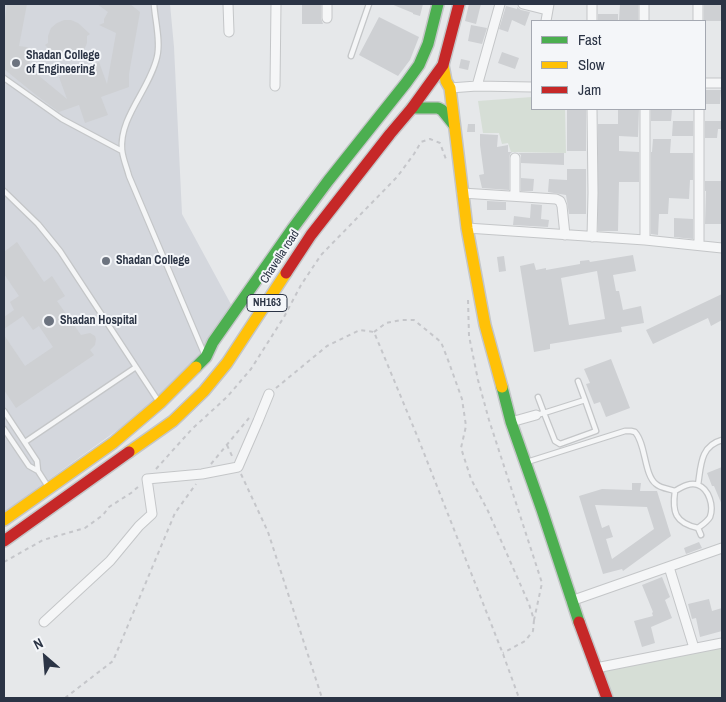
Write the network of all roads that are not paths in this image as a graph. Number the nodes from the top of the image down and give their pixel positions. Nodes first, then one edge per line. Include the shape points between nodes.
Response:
1 (154, 4) edge
2 (228, 4) edge
3 (276, 4) edge
4 (327, 4) edge
5 (369, 4) edge
6 (438, 4) edge
7 (459, 4) edge
8 (500, 4) edge
9 (523, 4) edge
10 (592, 4) edge
11 (644, 4) edge
12 (698, 4) edge
13 (548, 7) edge
14 (327, 18) dead end
15 (546, 20) edge
16 (592, 20) edge
17 (644, 20) edge
18 (698, 20) edge
19 (228, 32) dead end
20 (351, 56) dead end
21 (443, 65) junction
22 (4, 78) edge
23 (706, 83) edge
24 (722, 83) edge
25 (275, 86) dead end
26 (477, 86) junction
27 (531, 87) edge
28 (450, 88) junction
29 (412, 108) junction
30 (592, 110) edge
31 (645, 110) edge
32 (698, 110) edge
33 (454, 125) junction
34 (122, 151) junction
35 (515, 158) dead end
36 (4, 191) edge
37 (462, 193) junction
38 (515, 196) junction
39 (467, 228) junction
40 (566, 235) junction
41 (592, 237) junction
42 (645, 240) junction
43 (699, 245) junction
44 (722, 248) edge
45 (206, 357) junction
46 (136, 367) junction
47 (578, 381) dead end
48 (269, 394) road end
49 (538, 397) dead end
50 (585, 400) junction
51 (162, 406) junction
52 (4, 411) edge
53 (540, 414) junction
54 (512, 422) junction
55 (4, 429) edge
56 (722, 440) edge
57 (25, 442) junction
58 (525, 462) junction
59 (38, 471) junction
60 (698, 485) junction
61 (49, 488) junction
62 (675, 491) junction
63 (4, 520) edge
64 (698, 528) junction
65 (701, 535) dead end
66 (4, 541) edge
67 (722, 548) edge
68 (669, 567) junction
69 (571, 602) junction
70 (44, 622) dead end
71 (722, 643) edge
72 (694, 648) junction
73 (596, 668) junction
74 (607, 698) edge

1 - 34 lane via 157,58 131,112 123,135
2 - 19 street
3 - 25 street
4 - 14 street
5 - 20 lane
6 - 45 main road, Chavella road / NH163 via 419,65 293,228 213,342
7 - 21 main road, Chavella road / NH163
8 - 26 street
9 - 13 street
10 - 16 street
11 - 17 street
12 - 18 street
13 - 15 street
21 - 28 main road
21 - 29 main road, Chavella road / NH163
22 - 34 lane via 62,119
23 - 24 street
26 - 27 street
26 - 28 street
28 - 33 main road
29 - 33 main road via 438,108
29 - 66 main road, Chavella road / NH163 via 311,235 227,363 204,391
30 - 41 street
31 - 42 street
32 - 43 street
33 - 37 main road
34 - 45 lane via 129,176
35 - 38 street
36 - 46 lane via 60,251
37 - 38 street
37 - 39 main road
38 - 40 street via 560,201
39 - 40 street
39 - 54 main road via 485,325
40 - 41 street
41 - 42 street
42 - 43 street
43 - 44 street
45 - 51 main road, Chavella road / NH163
46 - 51 lane
46 - 57 lane
47 - 50 lane
48 - 70 street via 238,467 147,479 152,514 110,561
49 - 53 lane
50 - 53 lane
50 - 53 lane via 596,431 560,444
51 - 61 main road, Chavella road / NH163
52 - 57 lane
53 - 54 street
54 - 58 main road
55 - 59 lane via 29,466
56 - 60 lane via 709,447 703,455
57 - 59 lane via 37,461
58 - 62 lane via 630,431 635,432 639,440 651,479 657,486
58 - 69 main road
59 - 61 lane
60 - 62 lane via 684,485
60 - 64 lane via 712,503 710,516
61 - 63 main road, Chavella road / NH163
62 - 64 lane via 673,505 676,514 682,522
64 - 65 lane
67 - 68 street
68 - 69 street
68 - 72 street
69 - 73 main road
71 - 72 street
72 - 73 street
73 - 74 main road

